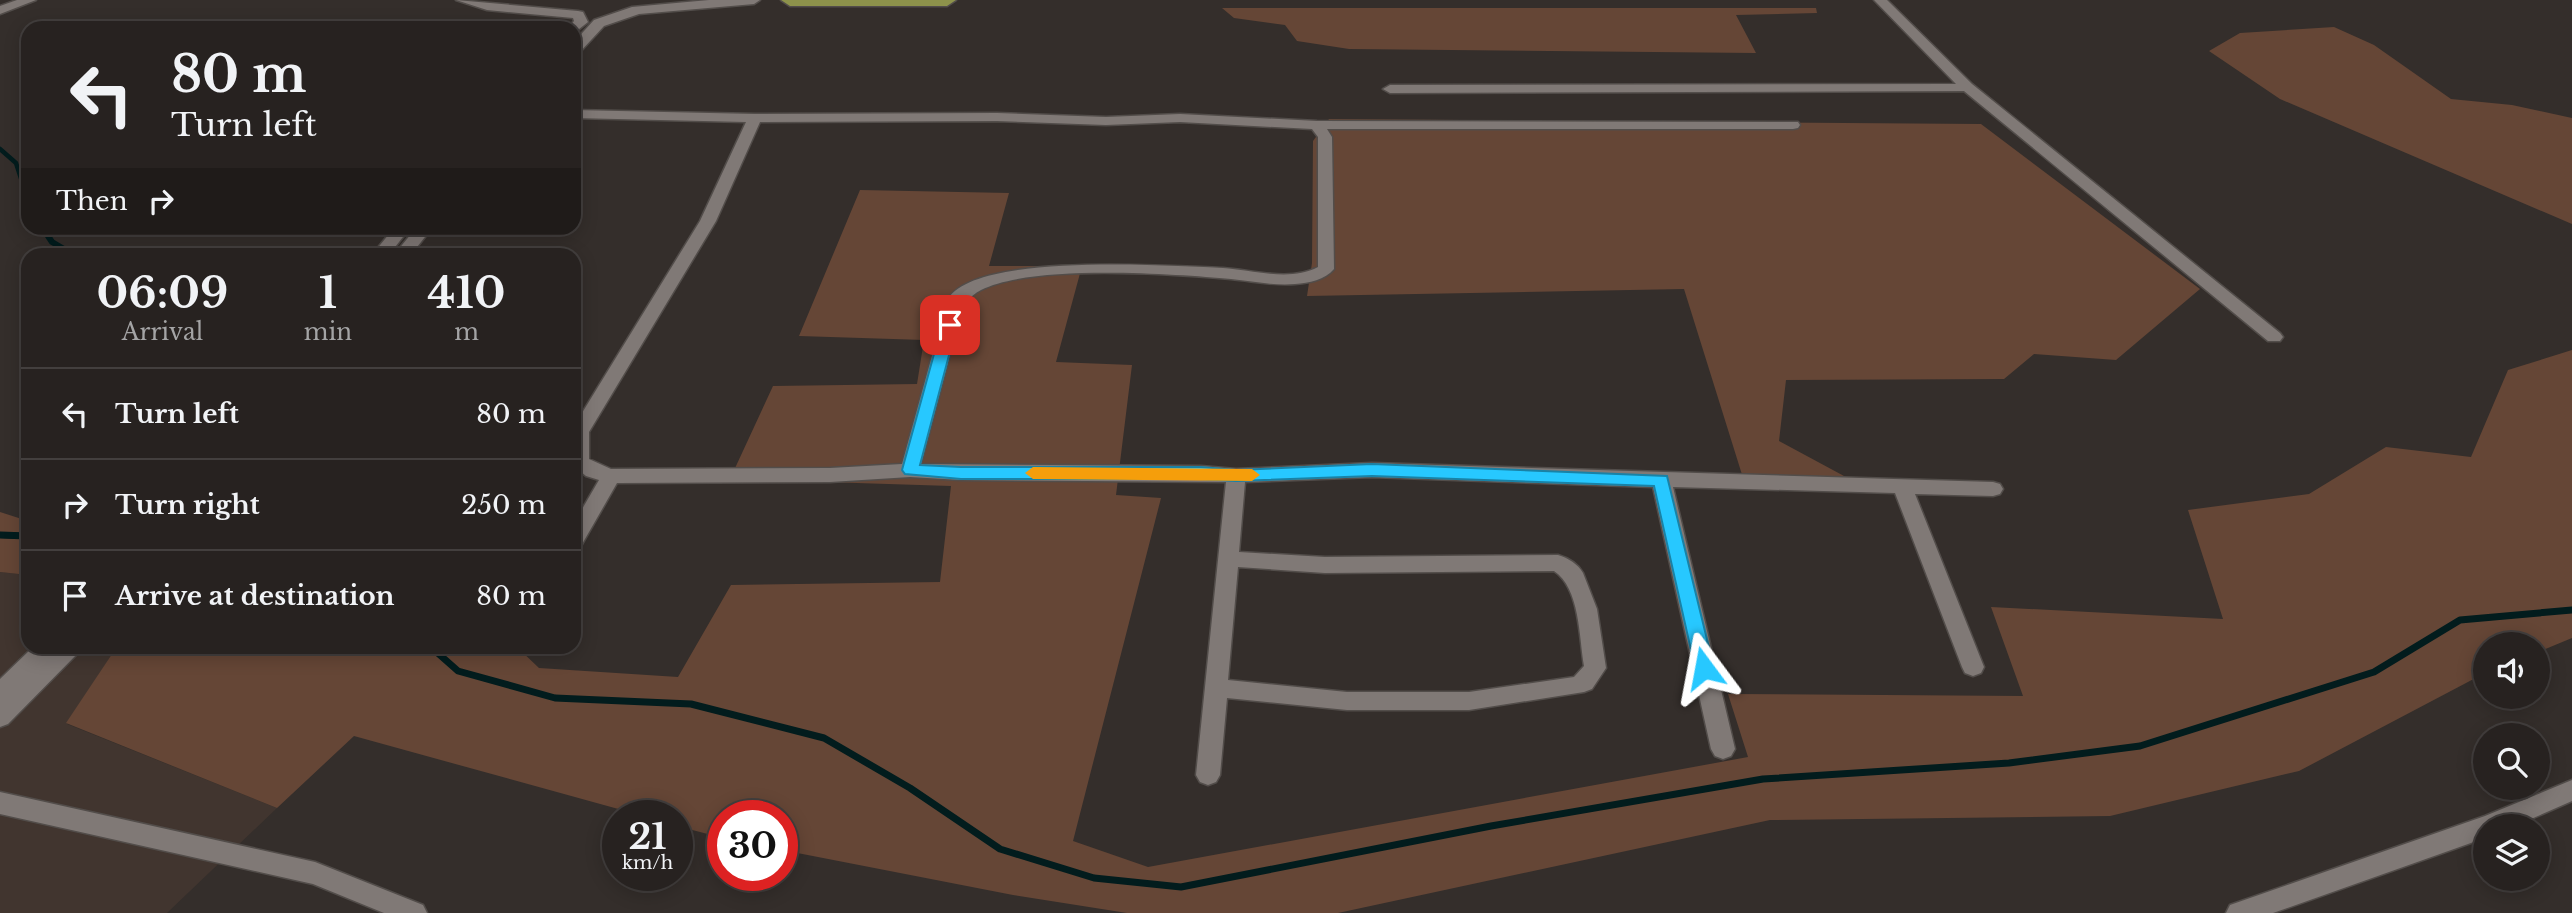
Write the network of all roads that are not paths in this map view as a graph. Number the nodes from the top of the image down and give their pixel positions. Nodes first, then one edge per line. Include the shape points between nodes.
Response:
1 (30, 0) edge
2 (462, 0) edge
3 (754, 0) edge
4 (790, 0) edge
5 (947, 0) edge
6 (1880, 0) edge
7 (0, 10) edge
8 (581, 21) edge
9 (581, 43) edge
10 (1967, 87) junction
11 (1390, 89) dead end
12 (581, 114) edge
13 (755, 118) junction
14 (1793, 124) dead end
15 (1317, 125) junction
16 (2274, 337) dead end
17 (581, 430) edge
18 (581, 463) edge
19 (910, 470) junction
20 (1236, 475) junction
21 (611, 476) junction
22 (1661, 480) junction
23 (1902, 486) junction
24 (1993, 489) dead end
25 (581, 529) edge
26 (1228, 559) junction
27 (39, 654) edge
28 (66, 654) edge
29 (1973, 667) dead end
30 (1216, 688) junction
31 (0, 693) edge
32 (0, 717) edge
33 (1723, 749) dead end
34 (1208, 775) dead end
35 (2572, 790) edge
36 (0, 803) edge
37 (2517, 814) edge
38 (2473, 832) edge
39 (414, 913) edge
40 (2239, 913) edge

1 - 7 street
2 - 8 street via 578,15
3 - 9 street via 637,9 600,23
4 - 5 highway
6 - 10 street
10 - 11 street
10 - 16 street
12 - 13 street
13 - 15 street via 1180,118
13 - 17 street via 708,221
14 - 15 street
15 - 19 street via 1325,137 1326,269 1305,279 1045,270 978,285 956,300
18 - 21 street
19 - 20 street
19 - 21 street
20 - 22 street via 1372,470
20 - 26 street
21 - 25 street
22 - 23 street
22 - 33 street
23 - 24 street
23 - 29 street
26 - 30 street
26 - 30 street via 1325,565 1558,563 1573,573 1586,609 1595,668 1584,683 1574,686 1469,701 1347,701
27 - 31 street
28 - 32 street
30 - 34 street
35 - 37 street
36 - 39 street via 315,873
38 - 40 street

